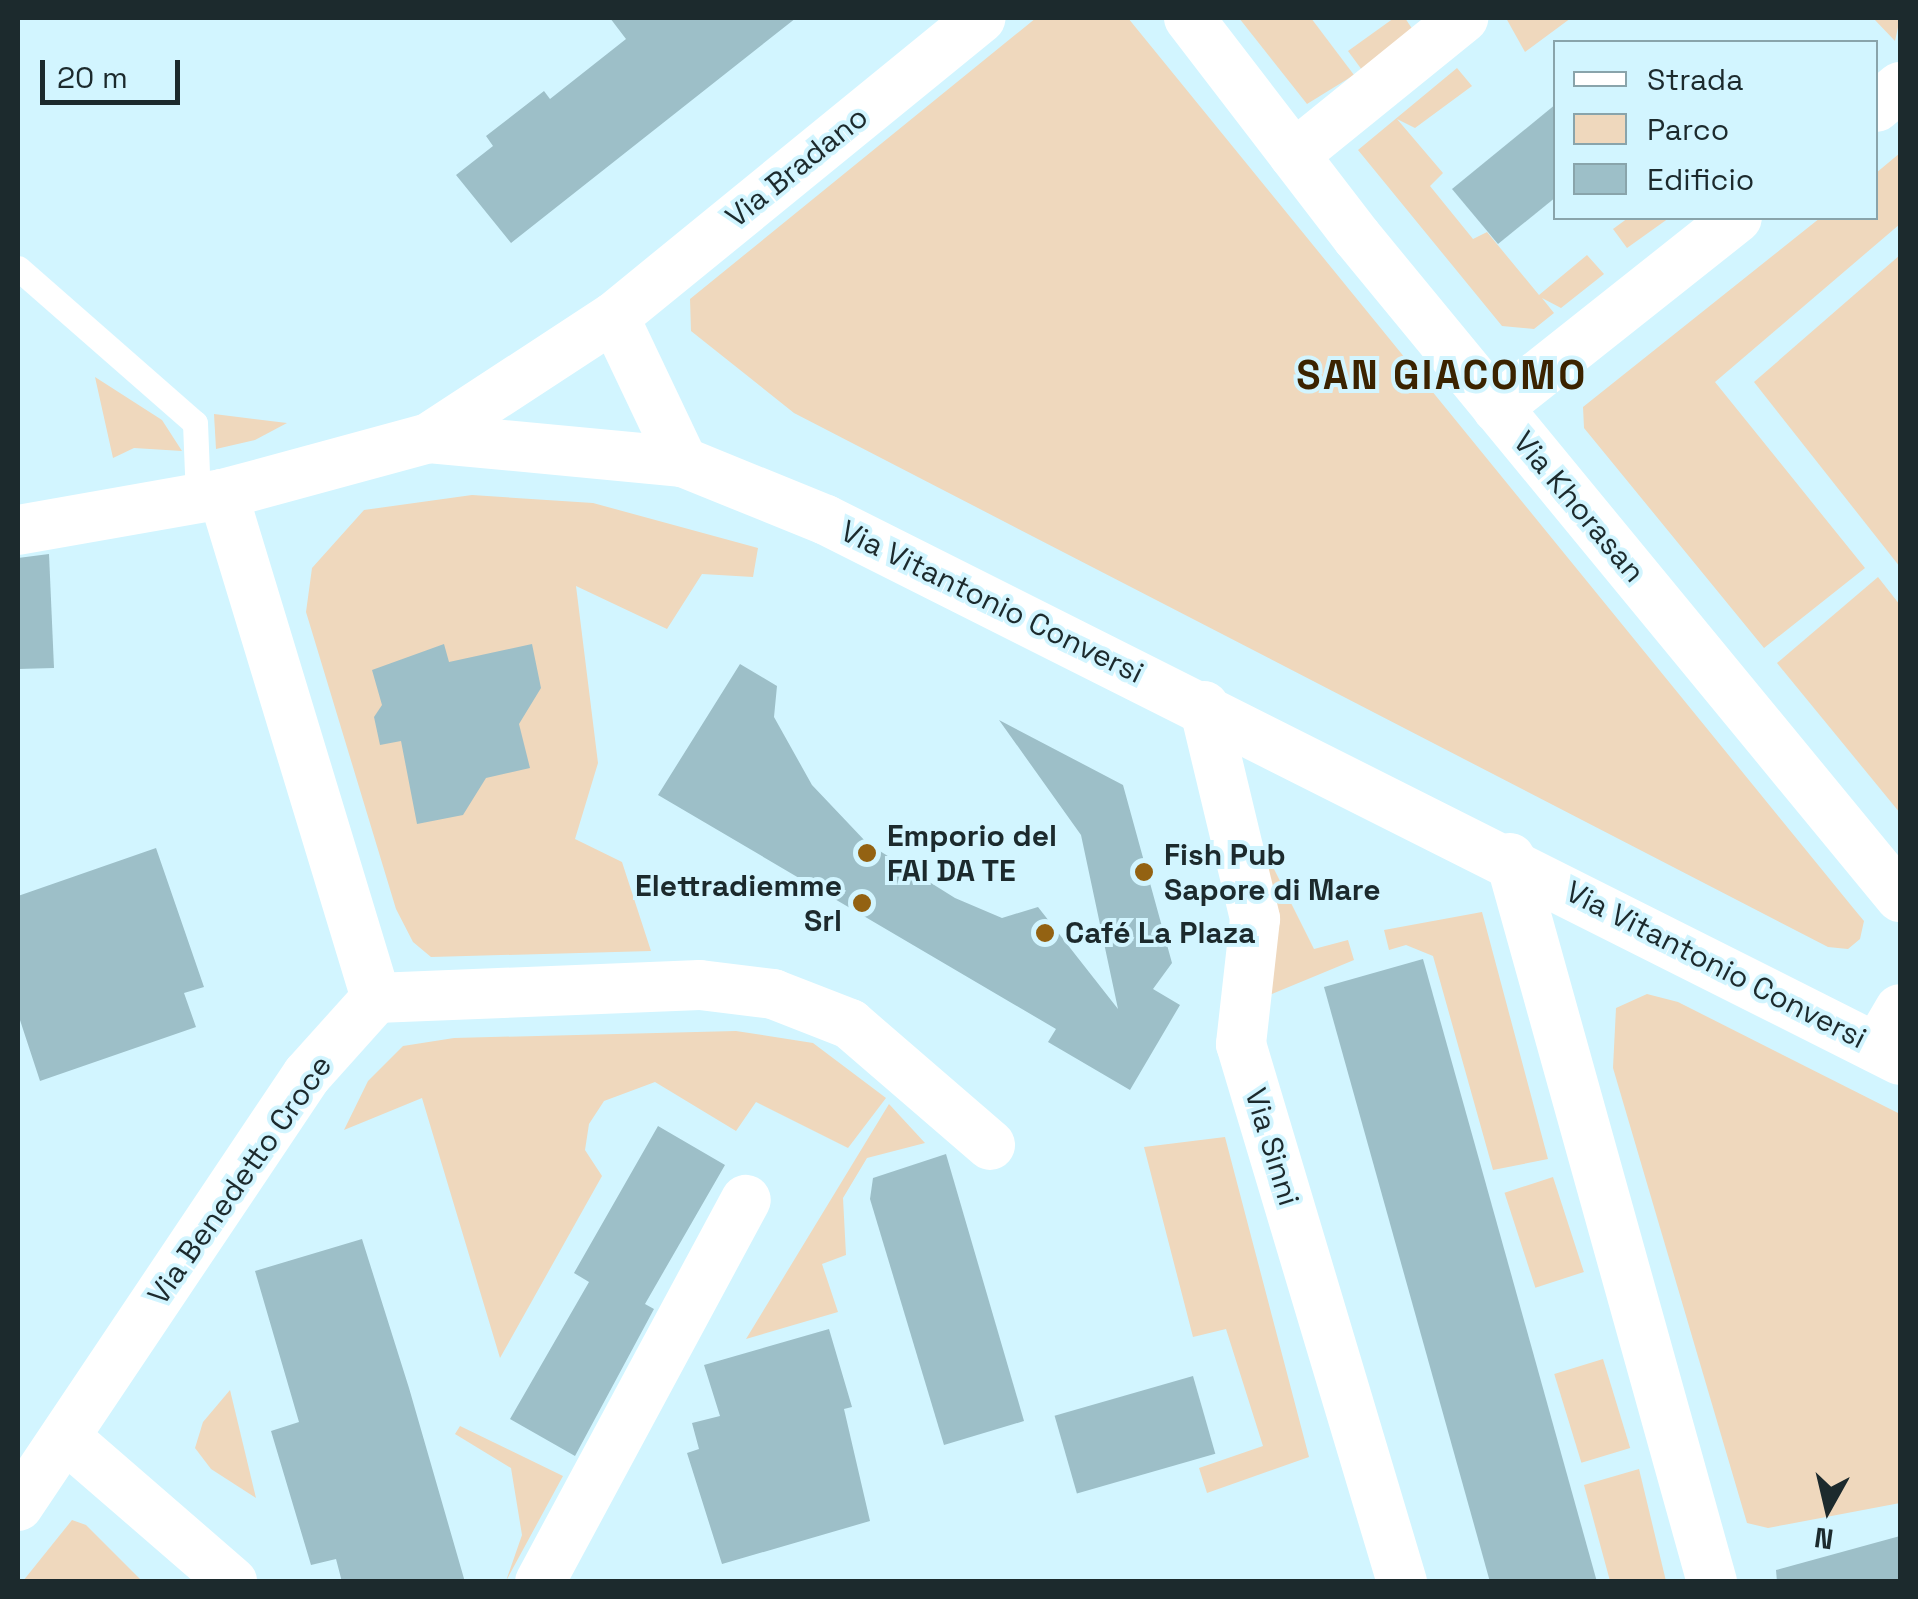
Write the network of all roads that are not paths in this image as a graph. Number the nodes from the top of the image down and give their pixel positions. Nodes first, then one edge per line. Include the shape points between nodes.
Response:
1 (980, 18) edge
2 (1189, 18) edge
3 (1463, 18) edge
4 (1900, 86) edge
5 (1878, 104) edge
6 (1294, 155) junction
7 (1734, 220) edge
8 (18, 268) edge
9 (614, 317) junction
10 (1498, 408) junction
11 (430, 438) junction
12 (683, 462) junction
13 (210, 496) junction
14 (18, 530) edge
15 (1204, 706) junction
16 (1510, 858) junction
17 (1900, 896) edge
18 (376, 998) junction
19 (1892, 1039) edge
20 (990, 1146) dead end
21 (746, 1200) dead end
22 (66, 1438) junction
23 (18, 1506) edge
24 (232, 1582) edge
25 (540, 1582) edge
26 (1402, 1582) edge
27 (1712, 1582) edge

1 - 9 street, Via Bradano
2 - 6 street, Via Khorasan
3 - 6 street
4 - 5 street
6 - 10 street, Via Khorasan
7 - 10 street
8 - 13 lane via 194,423
9 - 11 street, Via Bradano
9 - 12 street
10 - 17 street, Via Khorasan
11 - 12 street, Via Vitantonio Conversi
11 - 13 street, Via Vitantonio Conversi
12 - 15 street, Via Vitantonio Conversi via 826,520
13 - 14 street, Via Vitantonio Conversi
13 - 18 street
15 - 16 street, Via Vitantonio Conversi
15 - 26 street, Via Sinni via 1255,919 1242,1044
16 - 19 street, Via Vitantonio Conversi
16 - 27 street
18 - 20 street via 700,984 773,994 850,1024
18 - 22 street, Via Benedetto Croce via 307,1075
21 - 25 street
22 - 23 street, Via Benedetto Croce
22 - 24 street

